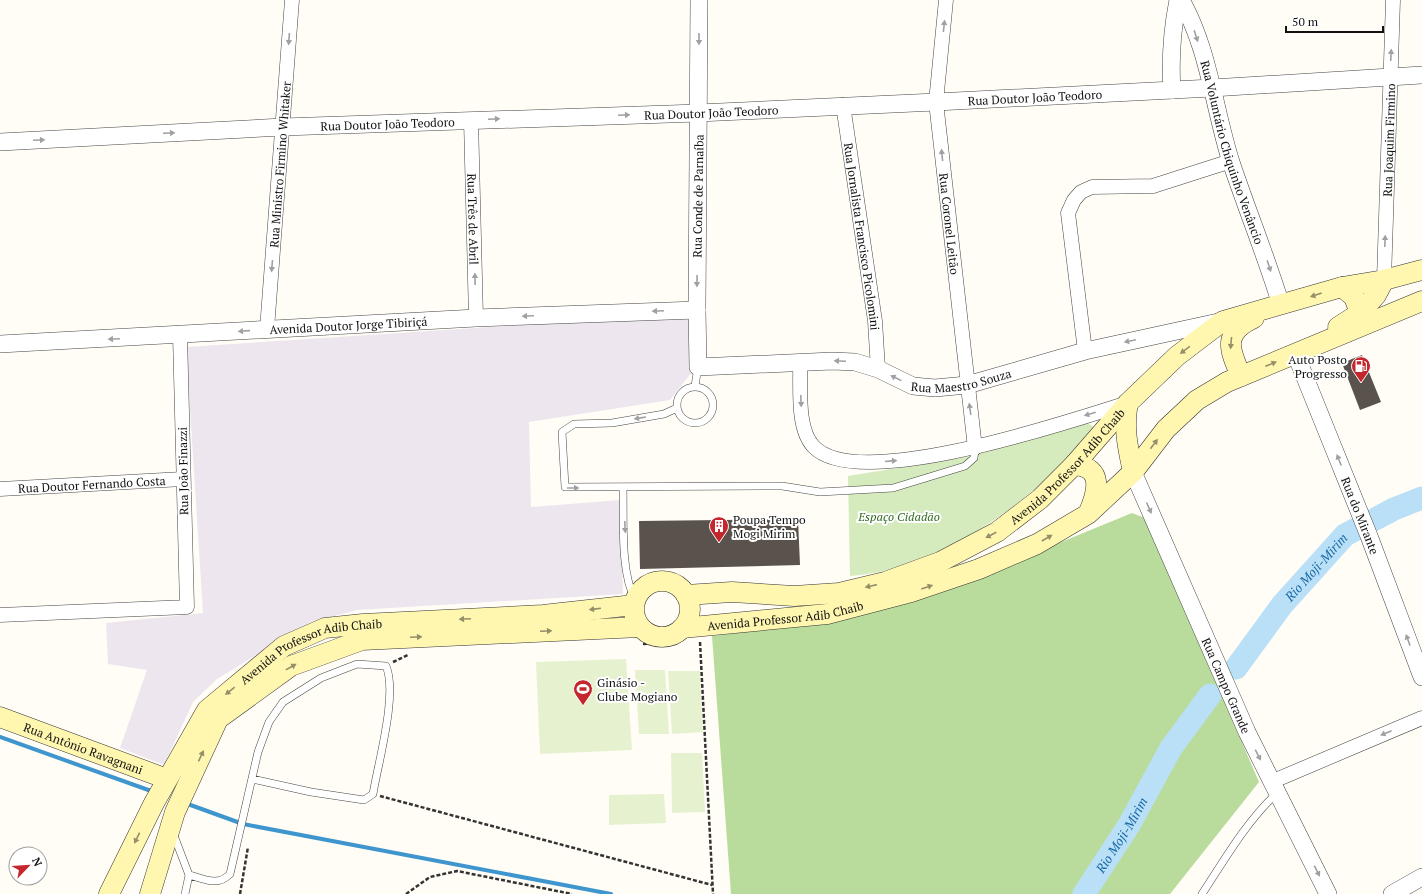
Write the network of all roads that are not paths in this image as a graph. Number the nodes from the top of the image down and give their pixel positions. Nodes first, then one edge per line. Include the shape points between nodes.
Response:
1 (292, 0) edge
2 (699, 0) edge
3 (946, 0) edge
4 (1180, 0) edge
5 (1393, 0) edge
6 (1422, 75) edge
7 (1390, 77) junction
8 (1212, 88) junction
9 (1172, 90) junction
10 (936, 102) junction
11 (843, 105) junction
12 (698, 113) junction
13 (471, 120) junction
14 (283, 127) junction
15 (0, 142) edge
16 (1231, 161) junction
17 (1422, 270) edge
18 (1384, 280) junction
19 (1342, 287) junction
20 (1422, 301) edge
21 (1281, 305) junction
22 (696, 310) junction
23 (1360, 313) junction
24 (476, 318) junction
25 (1223, 321) junction
26 (267, 329) junction
27 (180, 335) junction
28 (0, 344) edge
29 (1085, 351) junction
30 (1296, 355) junction
31 (800, 362) junction
32 (698, 368) junction
33 (878, 369) junction
34 (1241, 376) junction
35 (967, 385) junction
36 (695, 386) junction
37 (1128, 404) junction
38 (677, 408) junction
39 (975, 448) junction
40 (1074, 466) junction
41 (1133, 472) junction
42 (183, 479) junction
43 (623, 488) junction
44 (0, 489) edge
45 (1088, 514) junction
46 (686, 596) junction
47 (635, 602) junction
48 (0, 615) edge
49 (639, 636) junction
50 (684, 637) junction
51 (1422, 677) edge
52 (0, 717) edge
53 (1422, 718) edge
54 (252, 779) junction
55 (1274, 788) junction
56 (160, 791) junction
57 (173, 820) junction
58 (189, 875) junction
59 (1422, 877) edge
60 (109, 894) edge
61 (150, 894) edge
62 (185, 894) edge
63 (1202, 894) edge
64 (1328, 894) edge
65 (1392, 894) edge

1 -> 14 street, Rua Ministro Firmino Whitaker
2 -> 12 street, Rua Conde de Parnaíba
10 -> 3 street, Rua Coronel Leitão
4 -> 8 street, Rua Voluntário Chiquinho Venâncio via 1190,15
4 - 9 street, Rua Voluntário Chiquinho Venâncio via 1173,30 1170,67
7 -> 5 street, Rua Joaquim Firmino
6 - 7 street, Rua Doutor João Teodoro
7 - 8 street, Rua Doutor João Teodoro
18 -> 7 street, Rua Joaquim Firmino
8 - 9 street, Rua Doutor João Teodoro
8 - 16 street, Rua Voluntário Chiquinho Venâncio
9 - 10 street, Rua Doutor João Teodoro
10 - 11 street, Rua Doutor João Teodoro
35 -> 10 street, Rua Coronel Leitão
11 - 12 street, Rua Doutor João Teodoro
11 - 33 street, Rua Jornalista Francisco Picolomini via 875,321
13 -> 12 street, Rua Doutor João Teodoro
12 -> 22 street, Rua Conde de Parnaíba
13 - 14 street, Rua Doutor João Teodoro
24 -> 13 street, Rua Três de Abril
15 -> 14 street, Rua Doutor João Teodoro
14 -> 26 street, Rua Ministro Firmino Whitaker
16 -> 21 street, Rua Voluntário Chiquinho Venâncio via 1270,267
16 - 29 street via 1152,186 1092,187 1081,192 1074,200 1068,214
17 - 18 main road, Avenida Professor Adib Chaib
18 - 19 main road, Avenida Professor Adib Chaib
18 - 23 main road via 1376,295
19 -> 21 main road, Avenida Professor Adib Chaib
19 - 23 main road via 1354,297
20 - 30 main road, Avenida Professor Adib Chaib
21 - 25 main road, Avenida Professor Adib Chaib
21 -> 34 main road via 1241,324 1234,331 1230,340 1230,350
22 -> 24 street, Avenida Doutor Jorge Tibiriçá
22 - 32 street, Rua Conde de Parnaíba
23 - 30 main road
24 - 26 street, Avenida Doutor Jorge Tibiriçá
25 -> 29 street, Rua Maestro Souza
25 -> 37 main road, Avenida Professor Adib Chaib via 1177,356
26 -> 27 street, Avenida Doutor Jorge Tibiriçá
27 -> 28 street, Avenida Doutor Jorge Tibiriçá
27 - 42 street, Rua João Finazzi
29 - 35 street, Rua Maestro Souza
34 -> 30 main road, Avenida Professor Adib Chaib
51 -> 30 street, Rua do Mirante via 1359,509
31 - 32 street, Rua Maestro Souza
33 -> 31 street, Rua Maestro Souza via 855,362
31 -> 39 street via 802,421 806,437 814,448 829,456 844,461 890,461
32 - 36 lane
35 -> 33 street, Rua Maestro Souza via 935,388 913,386
41 -> 34 main road, Avenida Professor Adib Chaib via 1166,429 1197,400
39 -> 35 street, Rua Coronel Leitão
36 - 38 lane via 682,391 678,396
36 - 38 lane via 705,389 713,398 710,416 700,422 688,422 679,414
37 -> 39 street
37 - 40 main road, Avenida Professor Adib Chaib
37 - 41 main road via 1125,421 1126,441
38 -> 43 lane via 664,414 612,423 574,424 562,432 565,488
39 - 43 lane via 974,458 965,466 893,488 820,492 782,486
40 - 45 main road via 1088,469 1096,481 1097,490
40 -> 46 main road, Avenida Professor Adib Chaib via 1040,499 997,532 940,562 885,582 832,594 794,596 732,592
41 - 45 main road, Avenida Professor Adib Chaib
41 -> 55 street, Rua Campo Grande
42 - 44 street, Rua Doutor Fernando Costa
42 - 48 street, Rua João Finazzi via 187,606
43 -> 47 lane via 626,574
50 -> 45 main road, Avenida Professor Adib Chaib via 827,614 911,592 979,569 1029,547
46 - 47 main road via 679,587 670,582 660,581 645,587
46 - 50 main road via 690,612
47 - 49 main road via 634,612
47 -> 56 main road, Avenida Professor Adib Chaib via 543,615 325,628 284,646 206,710
49 - 50 main road via 647,633 656,637 675,634
57 -> 49 main road, Avenida Professor Adib Chaib via 218,719 291,666 362,640
52 - 56 main road, Rua Antônio Ravagnani
53 -> 55 street
54 - 54 lane via 269,722 283,702 320,678 357,664 386,666 389,674 389,704 373,794 364,800
54 - 58 lane via 230,874 218,882
55 - 63 lane
55 -> 64 street, Rua Campo Grande
56 -> 60 main road, Avenida Professor Adib Chaib
57 - 58 lane
57 - 61 main road, Avenida Professor Adib Chaib
58 - 62 lane
59 - 65 street

